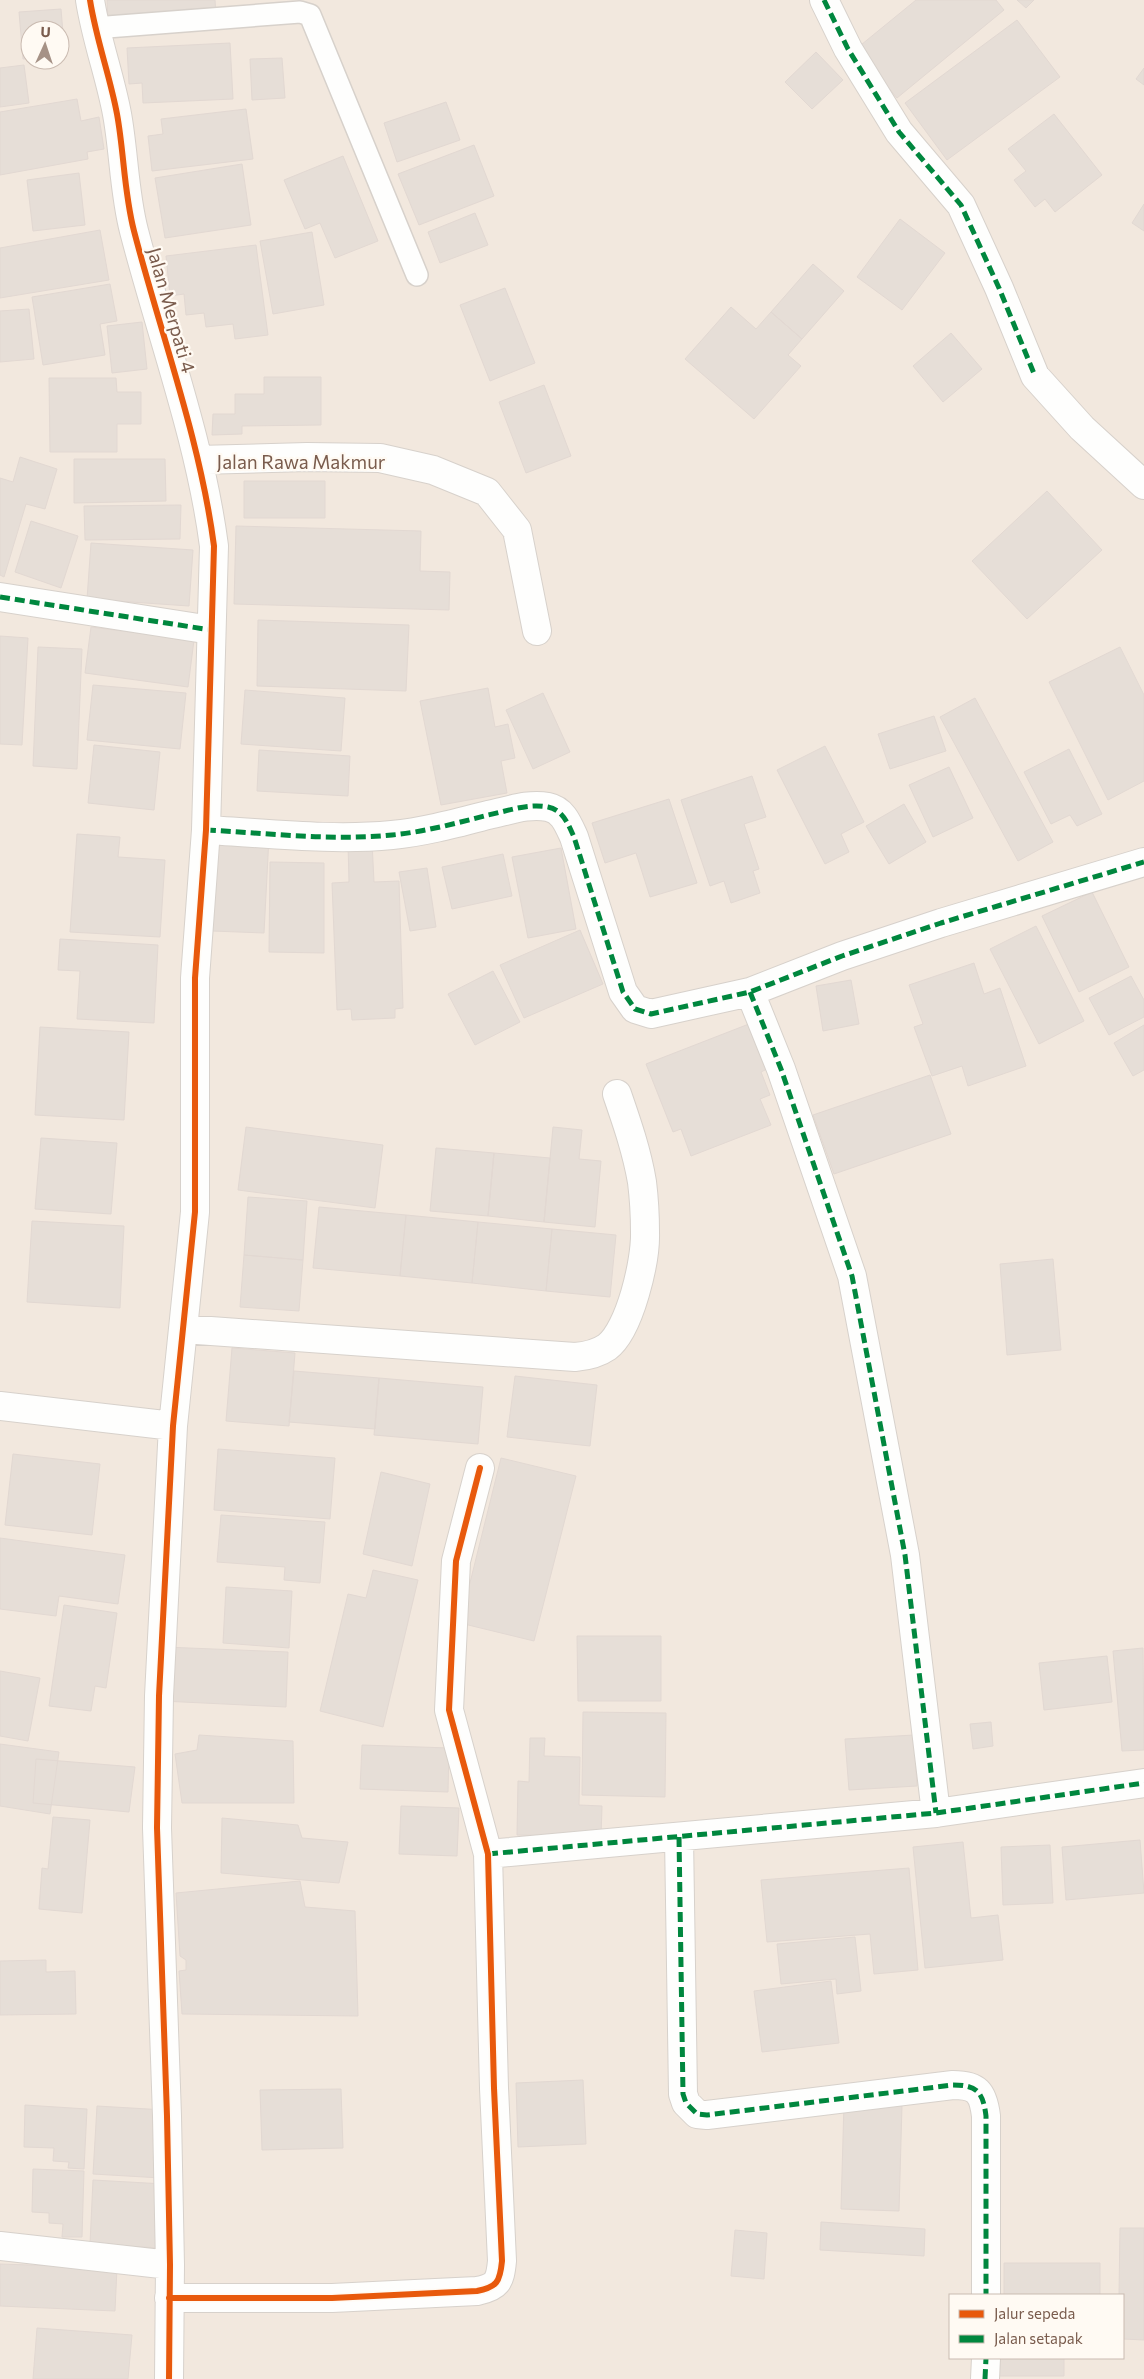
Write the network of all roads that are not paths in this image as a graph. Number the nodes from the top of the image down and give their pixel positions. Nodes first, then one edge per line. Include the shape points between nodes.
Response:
1 (90, 0) edge
2 (824, 0) edge
3 (94, 28) junction
4 (417, 275) dead end
5 (198, 460) junction
6 (1144, 485) edge
7 (0, 597) edge
8 (211, 630) junction
9 (536, 631) dead end
10 (206, 830) junction
11 (1144, 862) edge
12 (750, 992) junction
13 (617, 1094) dead end
14 (183, 1329) junction
15 (0, 1406) edge
16 (173, 1426) junction
17 (480, 1468) dead end
18 (1144, 1783) edge
19 (936, 1813) junction
20 (679, 1836) junction
21 (488, 1854) junction
22 (0, 2246) edge
23 (170, 2265) junction
24 (986, 2294) edge
25 (169, 2298) junction
26 (986, 2359) edge
27 (170, 2379) edge
28 (986, 2379) edge

1 - 3 street, Jalan Merpati 4
2 - 6 street via 848,49 899,132 961,205 1035,376 1082,428
3 - 4 lane via 300,12 310,15
3 - 5 street, Jalan Merpati 4 via 117,113 133,228
5 - 8 street, Jalan Merpati 4 via 214,546
5 - 9 street, Jalan Rawa Makmur via 380,458 433,470 487,492 517,530
7 - 8 street
8 - 10 street, Jalan Merpati 4
10 - 12 street via 328,837 392,836 530,805 548,807 566,819 624,992 635,1008 651,1014 660,1013
10 - 14 street, Jalan Merpati 4 via 195,978 195,1212
11 - 12 street via 941,923 842,956
12 - 19 street via 780,1068 852,1276 904,1556
13 - 14 street via 632,1138 642,1183 646,1234 638,1284 624,1325 609,1346 593,1355 565,1357
14 - 16 street, Jalan Merpati 4
15 - 16 street
16 - 23 street, Jalan Merpati 4 via 158,1696 157,1828
17 - 21 street via 456,1561 449,1710
18 - 19 street
19 - 20 street
20 - 21 street
20 - 24 street via 683,2094 686,2103 697,2114 707,2114 952,2085 974,2088 981,2094 986,2116
21 - 25 street via 502,2262 498,2282 490,2289 458,2292 332,2298
22 - 23 street
23 - 25 street, Jalan Merpati 4
25 - 27 street, Jalan Merpati 4
26 - 28 street

